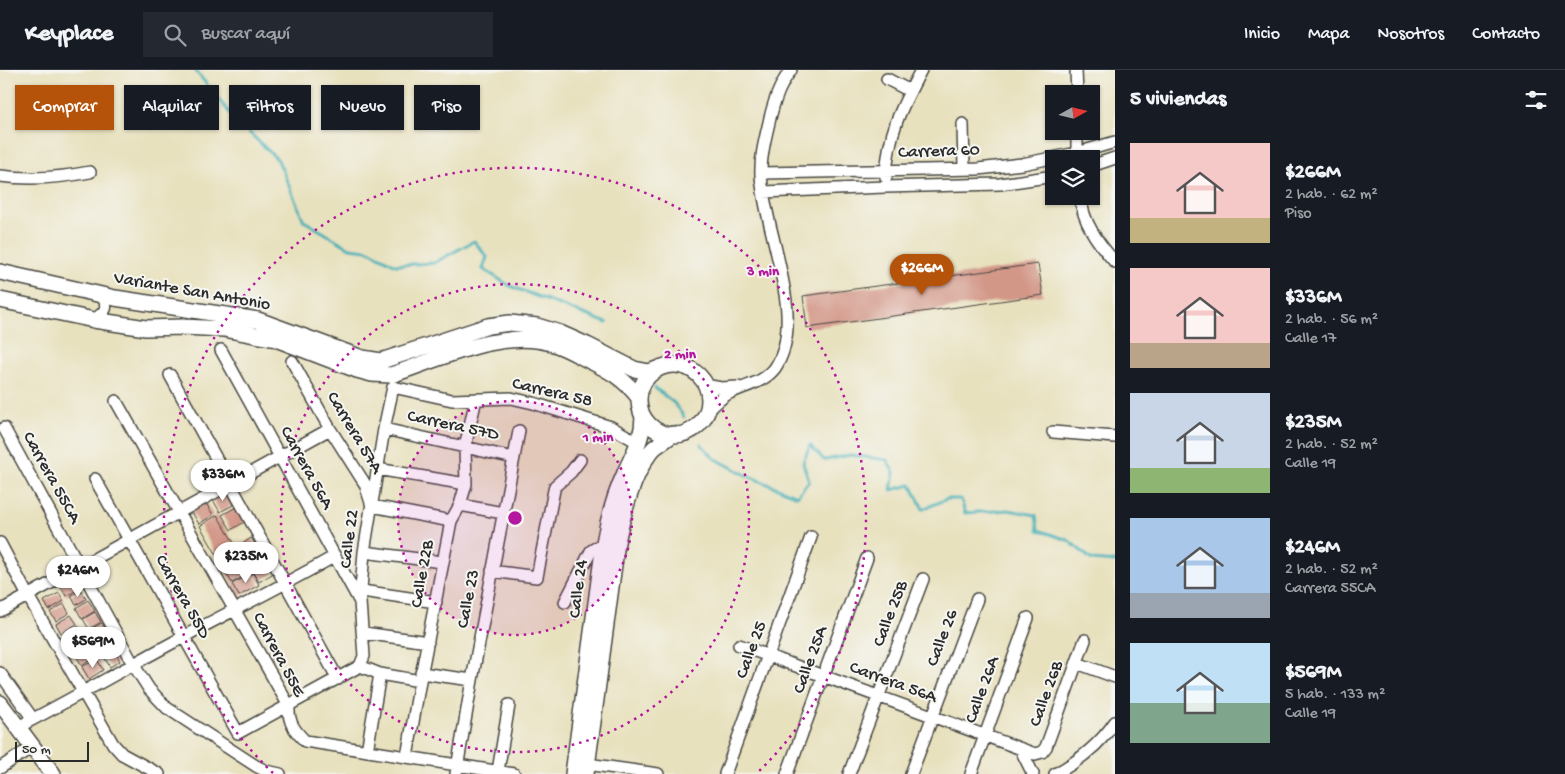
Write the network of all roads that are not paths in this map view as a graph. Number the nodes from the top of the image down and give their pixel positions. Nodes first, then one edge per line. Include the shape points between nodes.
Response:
1 (791, 70) edge
2 (921, 70) edge
3 (1076, 70) edge
4 (887, 79) dead end
5 (1077, 85) edge
6 (910, 91) junction
7 (963, 124) dead end
8 (1115, 142) edge
9 (1093, 150) edge
10 (1115, 158) edge
11 (1045, 161) edge
12 (1100, 163) edge
13 (964, 169) junction
14 (886, 171) junction
15 (90, 172) dead end
16 (761, 173) junction
17 (0, 176) edge
18 (1045, 177) edge
19 (886, 186) junction
20 (763, 192) junction
21 (1082, 205) edge
22 (1115, 262) edge
23 (0, 272) edge
24 (102, 295) junction
25 (0, 300) edge
26 (94, 320) junction
27 (221, 350) dead end
28 (292, 361) dead end
29 (657, 369) junction
30 (170, 375) dead end
31 (705, 385) junction
32 (747, 386) junction
33 (393, 387) joint
34 (640, 398) junction
35 (476, 399) junction
36 (116, 401) dead end
37 (706, 413) junction
38 (643, 416) junction
39 (4, 428) dead end
40 (330, 429) junction
41 (384, 429) junction
42 (519, 430) dead end
43 (1052, 432) dead end
44 (673, 434) junction
45 (1115, 437) edge
46 (639, 443) junction
47 (465, 447) junction
48 (280, 458) junction
49 (514, 458) junction
50 (580, 460) dead end
51 (377, 469) junction
52 (95, 479) dead end
53 (466, 484) junction
54 (231, 485) junction
55 (460, 505) junction
56 (372, 506) junction
57 (179, 513) junction
58 (503, 513) junction
59 (451, 521) junction
60 (811, 537) dead end
61 (130, 540) junction
62 (0, 542) edge
63 (604, 543) junction
64 (364, 552) junction
65 (336, 556) junction
66 (867, 558) dead end
67 (442, 562) junction
68 (81, 566) junction
69 (492, 572) junction
70 (923, 579) dead end
71 (285, 585) junction
72 (28, 596) junction
73 (361, 597) junction
74 (977, 599) dead end
75 (436, 602) junction
76 (565, 602) dead end
77 (234, 610) junction
78 (0, 611) edge
79 (1028, 618) dead end
80 (364, 633) junction
81 (185, 636) junction
82 (1086, 640) dead end
83 (428, 642) junction
84 (739, 645) dead end
85 (768, 656) junction
86 (133, 664) junction
87 (1077, 664) junction
88 (360, 666) junction
89 (0, 673) edge
90 (380, 674) junction
91 (823, 676) junction
92 (420, 677) junction
93 (1115, 677) edge
94 (338, 679) junction
95 (472, 680) junction
96 (83, 693) junction
97 (879, 697) junction
98 (0, 703) edge
99 (509, 705) dead end
100 (289, 706) junction
101 (932, 716) junction
102 (33, 719) junction
103 (1115, 722) edge
104 (18, 727) junction
105 (985, 736) junction
106 (32, 747) junction
107 (1022, 750) junction
108 (366, 751) junction
109 (1035, 754) joint
110 (407, 757) junction
111 (0, 768) edge
112 (457, 769) edge
113 (587, 769) edge
114 (253, 770) edge
115 (498, 771) junction
116 (53, 774) edge
117 (159, 774) edge
118 (280, 774) edge
119 (514, 774) edge
120 (573, 774) edge
121 (658, 774) edge
122 (725, 774) edge
123 (787, 774) edge
124 (849, 774) edge
125 (910, 774) edge
126 (971, 774) edge
127 (1032, 774) edge
128 (1055, 774) edge

1 - 16 street via 774,102
2 - 6 street
3 - 5 street
4 - 6 street
6 - 14 street via 896,120
7 - 13 street
8 - 9 street, Carrera 60
10 - 12 street
11 - 13 street, Carrera 60
13 - 14 street, Carrera 60
14 - 16 street, Carrera 60
14 - 19 street
15 - 17 street via 30,179
16 - 20 street
18 - 19 street, Carrera 60 via 1000,184
19 - 20 street, Carrera 60
20 - 32 street via 786,297 787,328 783,350 773,370 764,379
21 - 22 street via 1087,225
23 - 24 main road, Variante San Antonio
24 - 26 street via 106,307 104,313
24 - 29 main road, Variante San Antonio via 258,320 362,358 381,361 488,326 510,323 560,332 634,369 649,372
25 - 26 main road, Variante San Antonio
26 - 34 main road, Variante San Antonio via 146,328 224,329 276,339 357,370 383,376 474,346 505,339 529,340 556,344 609,370
27 - 48 street, Carrera 56A
28 - 40 street, Carrera 57A
29 - 31 main road, Variante San Antonio via 685,366 697,373
29 - 34 main road via 645,381
30 - 54 street
31 - 32 street via 721,388
31 - 37 main road via 709,399
32 - 37 street via 725,396
33 - 35 street, Carrera 58 via 452,400
33 - 41 street, Calle 22
34 - 38 main road
35 - 46 street, Carrera 58 via 511,398 533,403 611,427
35 - 47 street, Calle 22B
36 - 57 street, Carrera 55E
37 - 44 main road via 689,431
38 - 44 main road via 656,429
38 - 46 main road, Calle 24
39 - 68 street, Carrera 55CA
40 - 48 street
40 - 56 street, Carrera 57A via 365,484
41 - 47 street, Carrera 57D
41 - 51 street, Calle 22
42 - 49 street, Calle 23
43 - 45 street
44 - 113 main road, Calle 24 via 654,448 646,460 622,519
46 - 63 main road, Calle 24 via 616,495
47 - 49 street, Carrera 57D
47 - 53 street, Calle 22B
48 - 54 street
48 - 65 street, Carrera 56A
49 - 58 street, Calle 23
50 - 69 street via 572,472 555,486 537,577
51 - 53 street
51 - 56 street, Calle 22
52 - 61 street, Carrera 55D
53 - 55 street, Calle 22B
54 - 57 street
54 - 71 street
55 - 58 street
55 - 59 street, Calle 22B
56 - 59 street
56 - 64 street, Calle 22
57 - 61 street
57 - 77 street, Carrera 55E
58 - 69 street, Calle 23
59 - 67 street, Calle 22B
60 - 85 street, Calle 25
61 - 68 street
61 - 81 street, Carrera 55D
62 - 72 street
63 - 76 street via 591,551
63 - 120 main road, Calle 24
64 - 67 street
64 - 73 street, Calle 22
65 - 71 street
65 - 73 street, Carrera 56A
66 - 91 street, Calle 25A
67 - 75 street, Calle 22B
68 - 72 street
68 - 86 street, Carrera 55CA
69 - 95 street, Calle 23
70 - 97 street, Calle 25B
71 - 77 street
71 - 94 street
72 - 78 street
72 - 96 street
73 - 75 street
73 - 80 street, Calle 22
74 - 101 street, Calle 26
75 - 83 street, Calle 22B
77 - 81 street
77 - 100 street, Carrera 55E
79 - 105 street, Calle 26A
80 - 83 street
80 - 88 street, Calle 22 via 364,656
81 - 86 street
81 - 100 street, Carrera 55D via 238,733
82 - 87 street, Calle 26B
83 - 92 street, Calle 22B
84 - 85 street, Carrera 56A
85 - 91 street, Carrera 56A
85 - 122 street, Calle 25
86 - 96 street
86 - 114 street, Carrera 55CA via 167,708
87 - 93 street
87 - 109 street, Calle 26B via 1046,747
88 - 90 street
88 - 94 street
89 - 102 street
90 - 92 street
90 - 108 street
91 - 97 street, Carrera 56A
91 - 123 street, Calle 25A
92 - 95 street
92 - 110 street, Calle 22B
94 - 100 street
95 - 112 street, Calle 23
96 - 102 street
96 - 117 street via 122,754
97 - 101 street, Carrera 56A
97 - 124 street, Calle 25B
98 - 104 main road
99 - 115 street
100 - 108 street, Carrera 55E via 288,717 305,741
101 - 105 street, Carrera 56A
101 - 125 street, Calle 26
102 - 104 street
103 - 128 street via 1093,748
104 - 106 main road
105 - 107 street, Carrera 56A
105 - 126 street, Calle 26A
106 - 111 street
106 - 116 main road
107 - 109 street, Carrera 56A
107 - 127 street
108 - 110 street, Carrera 55E
110 - 112 street, Carrera 55E
112 - 115 street, Carrera 55E
113 - 121 street
114 - 118 street
115 - 119 street, Carrera 55E

